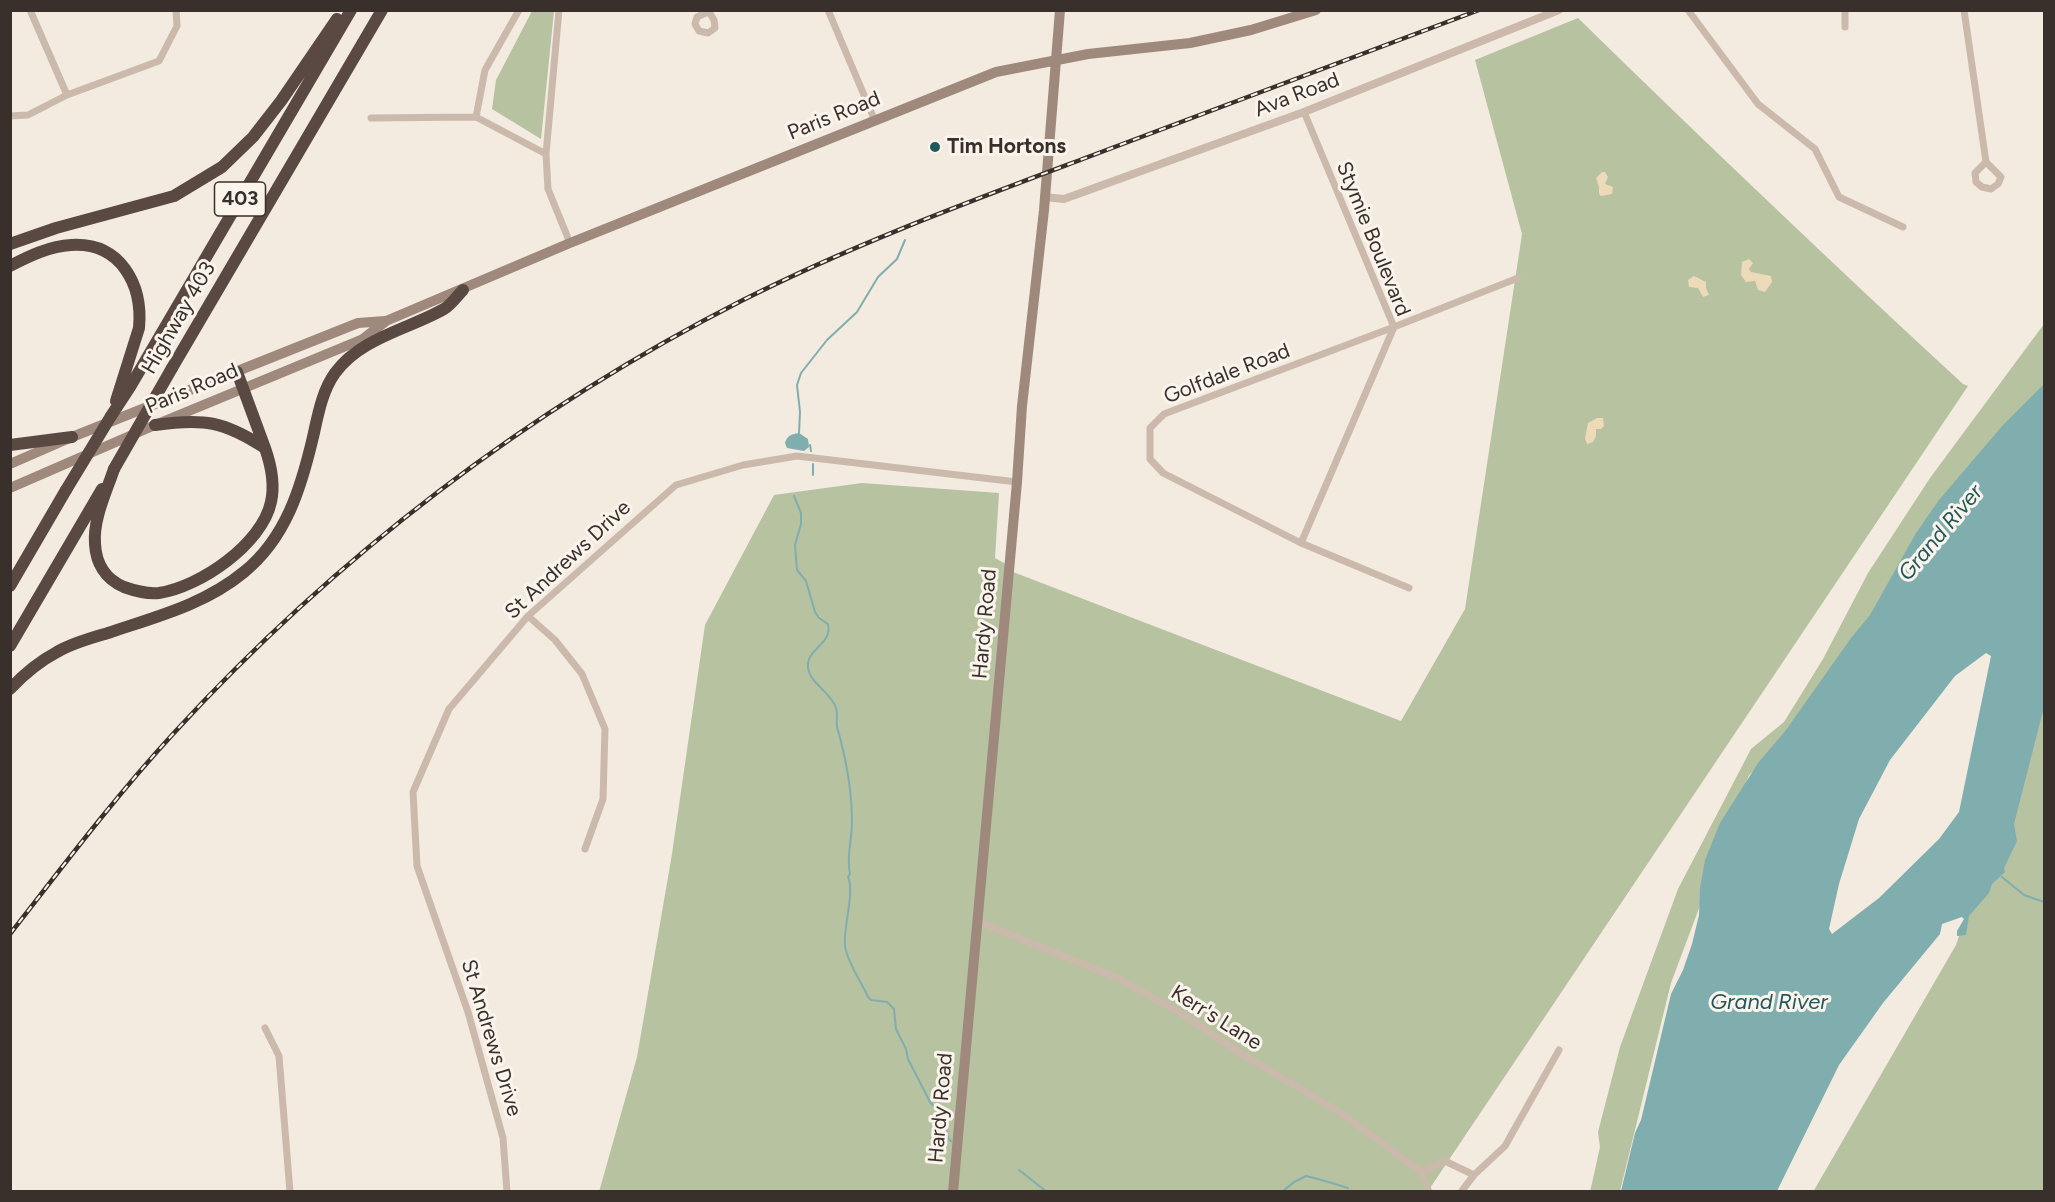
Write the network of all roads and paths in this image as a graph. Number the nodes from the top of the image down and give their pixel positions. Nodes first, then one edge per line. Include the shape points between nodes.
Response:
1 (30, 10) edge
2 (176, 10) edge
3 (343, 10) edge
4 (351, 10) edge
5 (382, 10) edge
6 (519, 10) edge
7 (559, 10) edge
8 (839, 10) edge
9 (1060, 10) edge
10 (1316, 10) edge
11 (1559, 10) edge
12 (1688, 10) edge
13 (1845, 10) edge
14 (1964, 10) edge
15 (829, 13) edge
16 (1845, 27) dead end
17 (1056, 59) junction
18 (67, 96) junction
19 (1304, 112) junction
20 (10, 116) edge
21 (476, 117) junction
22 (371, 118) dead end
23 (875, 121) junction
24 (546, 154) junction
25 (1986, 162) dead end
26 (1044, 197) junction
27 (1903, 227) dead end
28 (570, 243) junction
29 (10, 244) edge
30 (10, 266) edge
31 (1518, 278) dead end
32 (463, 290) junction
33 (386, 321) junction
34 (1394, 327) junction
35 (237, 372) junction
36 (125, 388) junction
37 (244, 388) junction
38 (155, 425) junction
39 (72, 436) junction
40 (10, 445) edge
41 (265, 448) junction
42 (10, 464) edge
43 (114, 469) junction
44 (1017, 482) junction
45 (10, 488) edge
46 (1301, 543) junction
47 (10, 586) edge
48 (1409, 588) dead end
49 (528, 616) junction
50 (10, 646) edge
51 (10, 688) edge
52 (585, 849) dead end
53 (977, 921) junction
54 (265, 1028) dead end
55 (1559, 1050) dead end
56 (1421, 1172) junction
57 (1474, 1175) junction
58 (290, 1191) edge
59 (507, 1191) edge
60 (953, 1191) edge
61 (1429, 1191) edge
62 (1461, 1191) edge

1 - 18 street
2 - 18 street via 177,26 159,61
3 - 29 highway via 281,101 253,137 222,167 174,196
4 - 36 highway, Highway 403 / 403
5 - 43 highway, Highway 403 / 403, bridge
6 - 21 street via 485,70
7 - 24 street
8 - 15 street
9 - 17 main road, Hardy Road
10 - 17 main road, Paris Road via 1190,43
11 - 19 street, Ava Road
12 - 27 street via 1758,104 1815,149 1839,197
13 - 16 street
14 - 25 street
15 - 23 street
17 - 23 main road, Paris Road via 996,72
17 - 26 main road, Hardy Road
18 - 20 street via 28,115
19 - 26 street, Ava Road via 1064,199
19 - 34 street, Stymie Boulevard
21 - 22 street
21 - 24 street
23 - 28 main road, Paris Road
24 - 28 street via 548,189
26 - 44 main road, Hardy Road
28 - 32 main road, Paris Road
30 - 36 highway via 40,252 73,244 106,252 126,269 138,293 140,317
31 - 34 street, Golfdale Road
32 - 33 main road, Paris Road
32 - 51 highway via 446,308 376,340 336,372 327,386 292,508 268,548 246,571 193,604 58,651
33 - 35 main road, Paris Road via 358,323
33 - 37 main road, Paris Road via 363,339
34 - 46 street, Stymie Boulevard
34 - 46 street, Golfdale Road via 1164,414 1150,429 1150,459 1163,473
35 - 37 highway
35 - 39 main road, Paris Road
36 - 47 highway, 403, bridge
37 - 38 main road, Paris Road
37 - 41 highway
38 - 41 highway via 187,420 222,425
38 - 45 main road, Paris Road
39 - 40 highway
39 - 42 main road, Paris Road
41 - 43 highway via 272,491 270,504 254,532 232,557 207,574 159,593 136,592 117,584 99,565 95,526
43 - 50 highway, Highway 403 / 403
44 - 49 street, St Andrews Drive via 797,456 743,465 676,485
44 - 53 main road, Hardy Road
46 - 48 street, Golfdale Road
49 - 52 street via 555,640 582,674 605,729 603,799
49 - 59 street, St Andrews Drive via 449,709 413,792 417,866 468,1012 503,1138
53 - 56 street, Kerr's Lane via 1120,979 1336,1110
53 - 60 main road, Hardy Road
54 - 58 street via 279,1056
55 - 57 street via 1505,1146
56 - 57 street via 1445,1161
56 - 61 street
57 - 62 street

